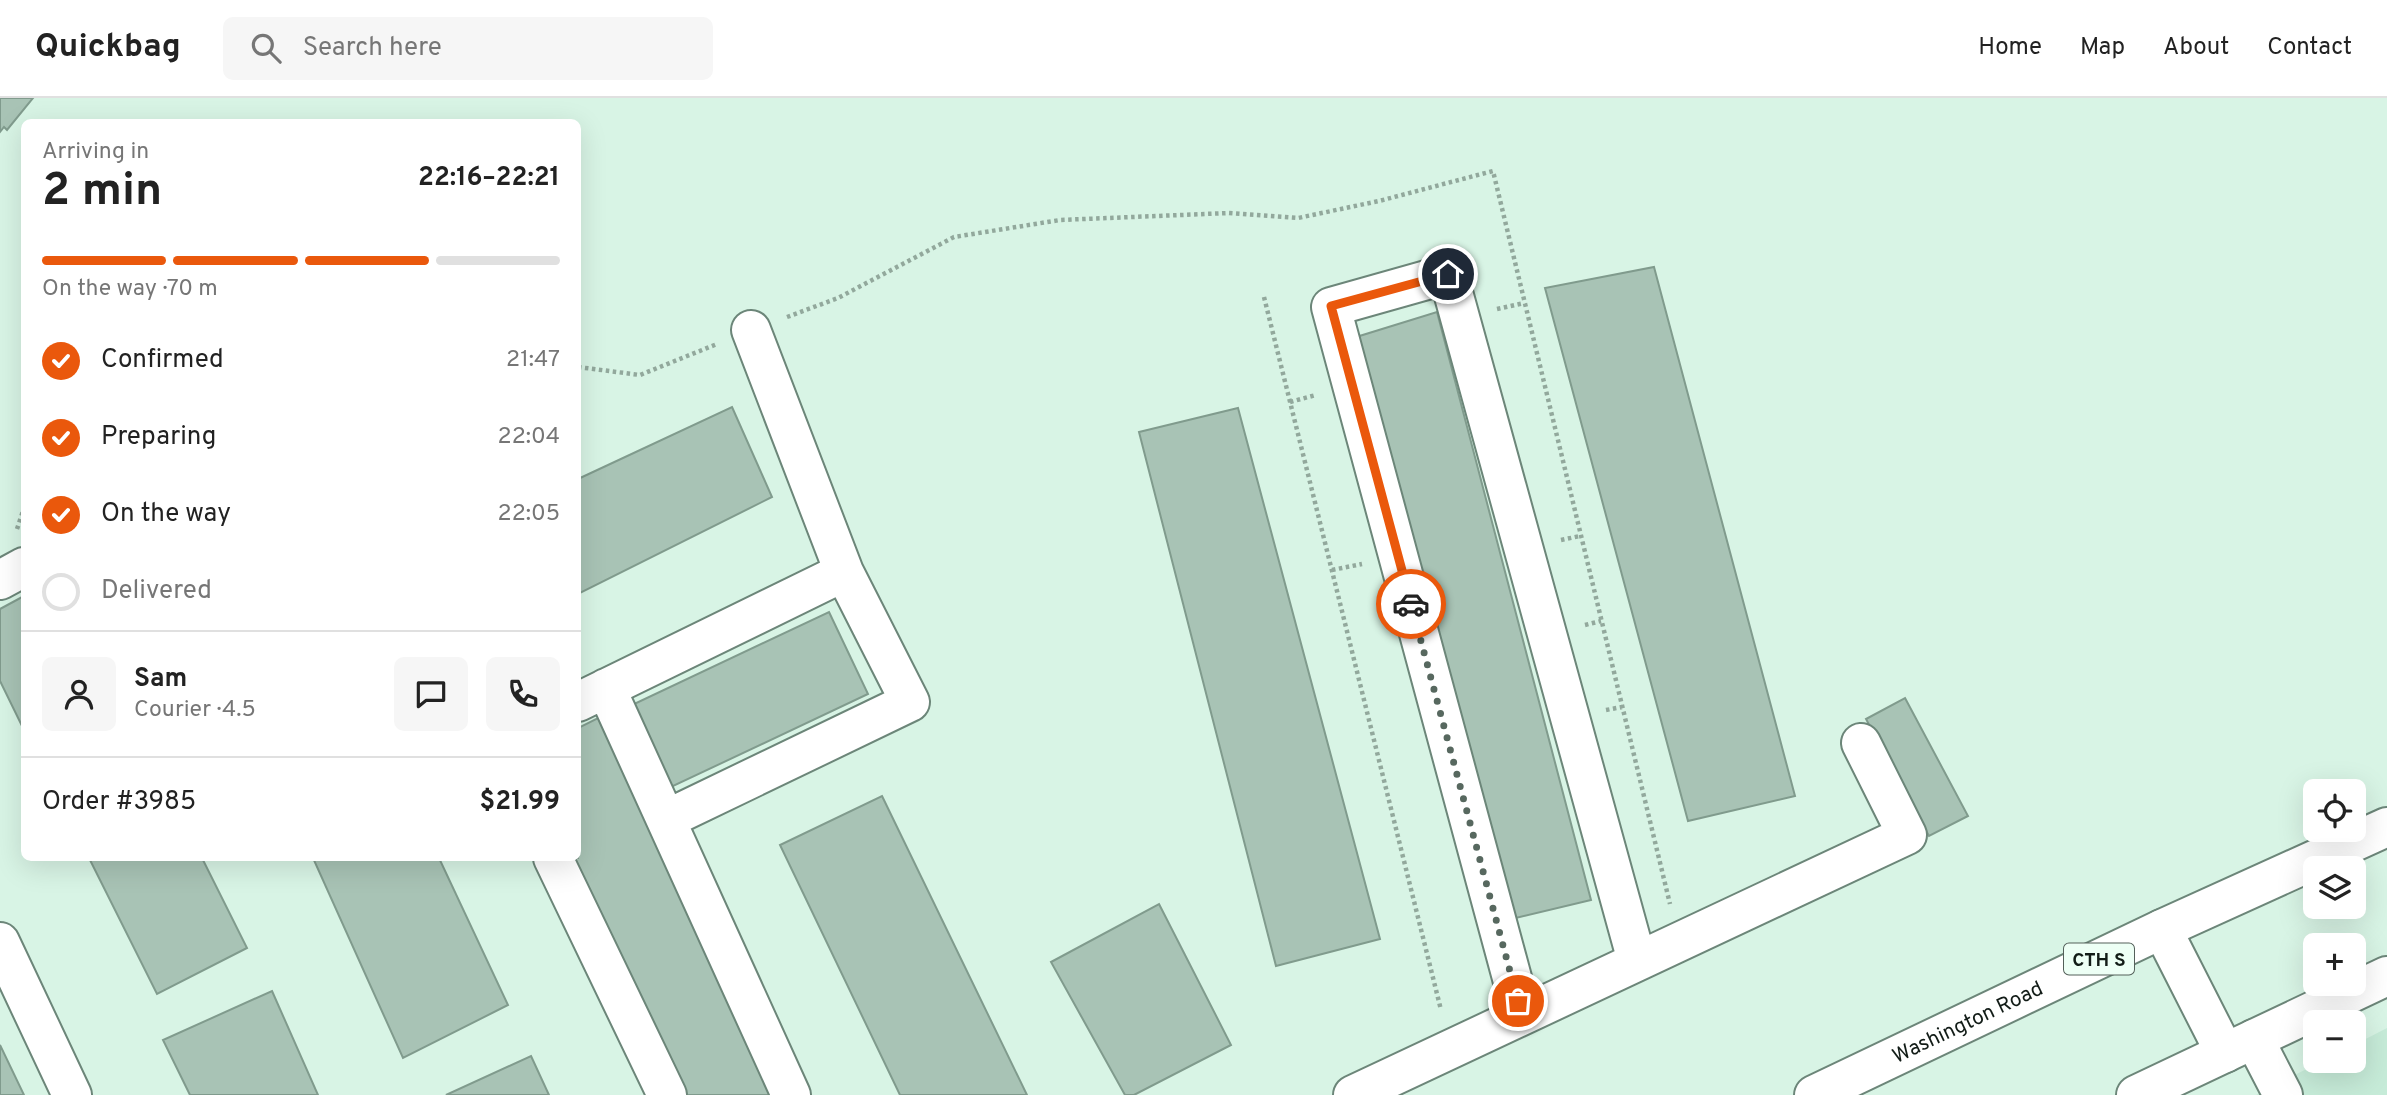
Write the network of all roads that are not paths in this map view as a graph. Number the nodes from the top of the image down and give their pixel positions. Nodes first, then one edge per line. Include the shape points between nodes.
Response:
1 (751, 330) road end
2 (21, 569) edge
3 (844, 572) junction
4 (0, 580) edge
5 (592, 695) edge
6 (1861, 743) dead end
7 (667, 819) junction
8 (2387, 827) edge
9 (554, 861) edge
10 (2162, 929) junction
11 (0, 942) edge
12 (1637, 961) junction
13 (2387, 976) edge
14 (1522, 1016) junction
15 (2240, 1046) junction
16 (72, 1095) edge
17 (667, 1095) edge
18 (791, 1095) edge
19 (1353, 1095) edge
20 (1814, 1095) edge
21 (2136, 1095) edge
22 (2283, 1095) edge

1 - 3 main road
2 - 4 main road
3 - 5 main road
3 - 7 main road via 910,702
5 - 7 main road
6 - 12 main road via 1907,835
7 - 18 main road
8 - 10 main road, Washington Road / CTH S
9 - 17 main road
10 - 15 main road
10 - 20 main road, Washington Road / CTH S
11 - 16 main road
12 - 14 main road
12 - 14 main road via 1448,274 1331,306
13 - 15 main road
14 - 19 main road
15 - 21 main road
15 - 22 main road

